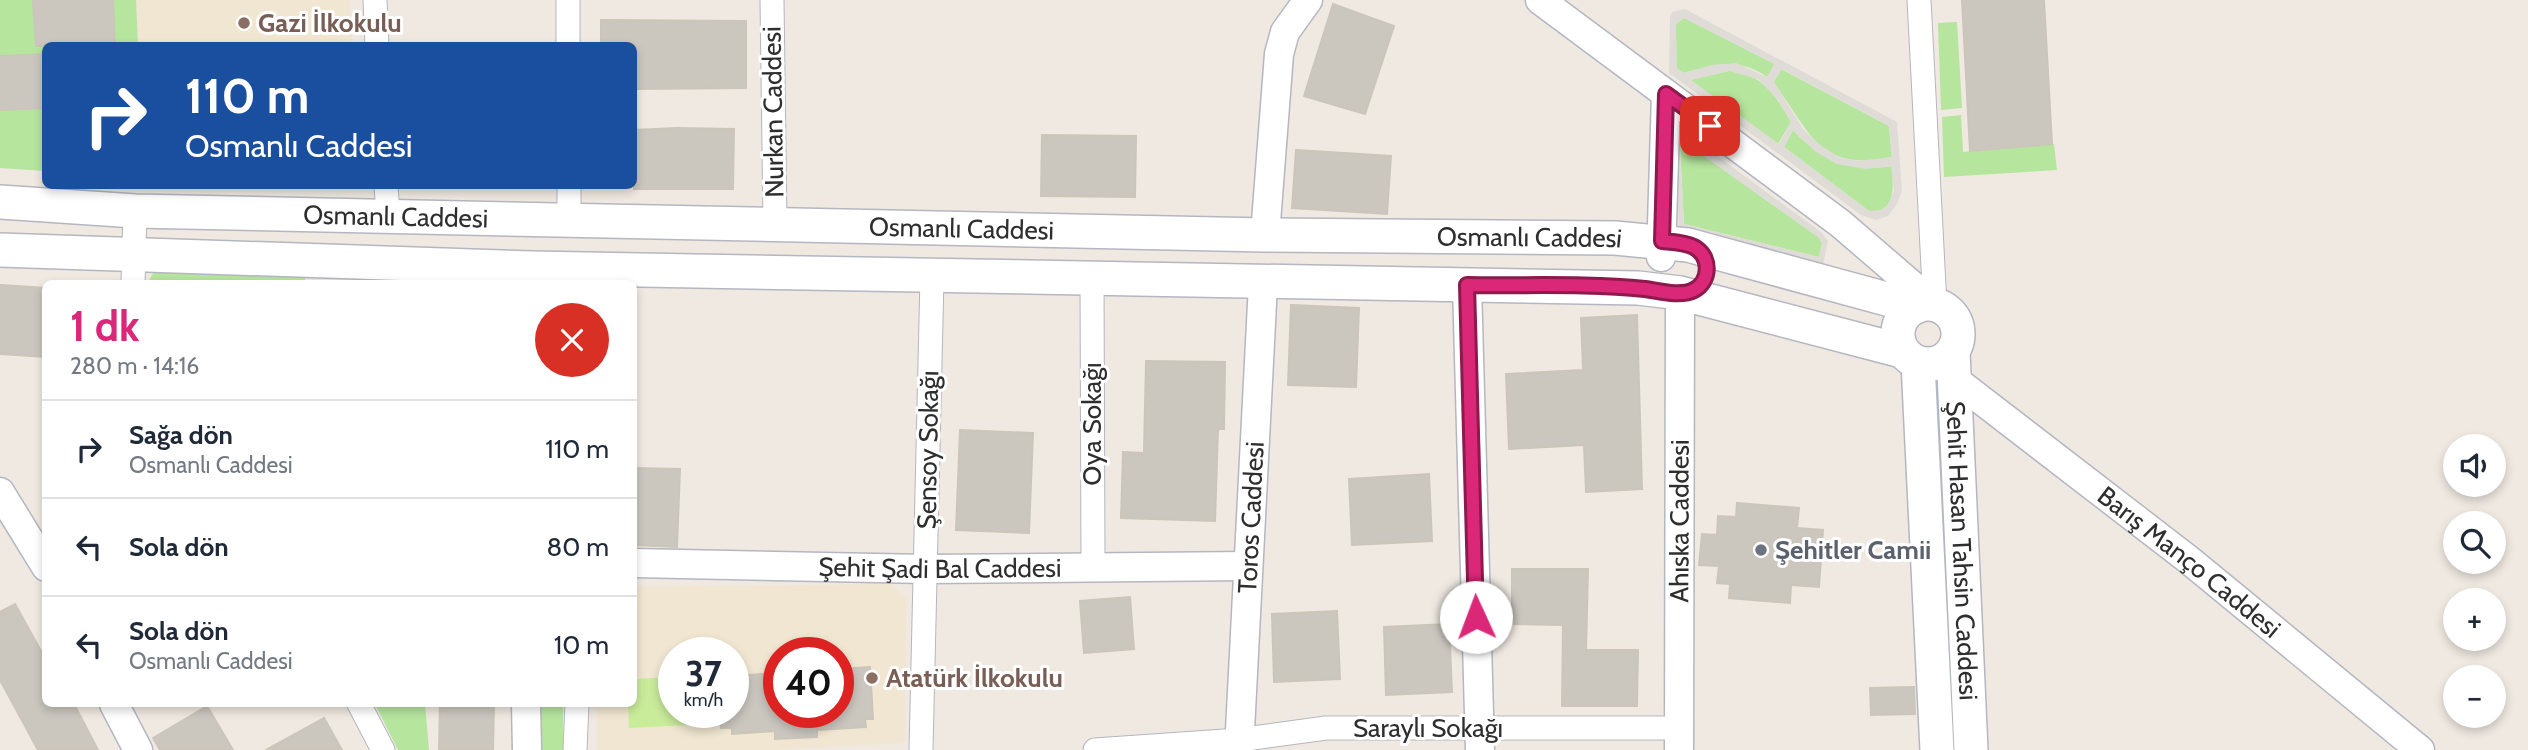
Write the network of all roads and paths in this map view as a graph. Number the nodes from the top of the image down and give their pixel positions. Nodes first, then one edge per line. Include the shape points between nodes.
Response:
1 (374, 0) edge
2 (568, 0) edge
3 (772, 0) edge
4 (1308, 0) edge
5 (1540, 0) edge
6 (1919, 0) edge
7 (377, 42) edge
8 (568, 42) edge
9 (1666, 94) junction
10 (569, 189) edge
11 (387, 200) edge
12 (0, 202) edge
13 (135, 211) junction
14 (569, 219) junction
15 (775, 223) junction
16 (1265, 235) junction
17 (1670, 247) junction
18 (0, 250) edge
19 (133, 269) edge
20 (316, 272) edge
21 (532, 276) edge
22 (932, 277) junction
23 (1092, 280) junction
24 (1263, 284) junction
25 (1467, 285) junction
26 (1680, 293) junction
27 (1926, 306) junction
28 (1910, 357) junction
29 (1954, 365) junction
30 (0, 492) edge
31 (42, 560) edge
32 (637, 563) edge
33 (1248, 566) junction
34 (1093, 567) junction
35 (926, 569) junction
36 (116, 707) edge
37 (361, 707) edge
38 (526, 707) edge
39 (577, 707) edge
40 (1480, 739) edge
41 (1679, 739) edge
42 (1239, 745) edge
43 (138, 750) edge
44 (383, 750) edge
45 (527, 750) edge
46 (575, 750) edge
47 (921, 750) edge
48 (1095, 750) edge
49 (1937, 750) edge
50 (1971, 750) edge
51 (2420, 750) edge

1 - 7 street
2 - 8 street
3 - 15 street, Nurkan Caddesi
4 - 16 street via 1285,32 1279,54
5 - 9 street
6 - 27 street
9 - 17 street
9 - 27 street via 1841,224
10 - 14 street
11 - 13 main road, Osmanlı Caddesi
11 - 14 main road, Osmanlı Caddesi
12 - 13 main road, Osmanlı Caddesi
13 - 19 street
14 - 15 main road, Osmanlı Caddesi
15 - 16 main road, Osmanlı Caddesi
16 - 17 main road, Osmanlı Caddesi via 1582,237
17 - 26 main road via 1702,253 1707,268 1696,289
17 - 27 main road, Osmanlı Caddesi
18 - 19 main road, Osmanlı Caddesi
19 - 20 main road, Osmanlı Caddesi
20 - 21 main road, Osmanlı Caddesi
21 - 22 main road, Osmanlı Caddesi
22 - 23 main road, Osmanlı Caddesi
22 - 35 street, Şensoy Sokağı
23 - 24 main road, Osmanlı Caddesi
23 - 34 street, Oya Sokağı
24 - 25 main road, Osmanlı Caddesi
24 - 33 street, Toros Caddesi
25 - 26 main road, Osmanlı Caddesi
25 - 40 street
26 - 28 main road, Osmanlı Caddesi
26 - 41 street, Ahıska Caddesi
27 - 28 main road via 1907,312 1898,331
27 - 29 main road via 1944,309 1956,323
28 - 29 main road
28 - 49 main road, Şehit Hasan Tahsin Caddesi
29 - 50 main road, Şehit Hasan Tahsin Caddesi
29 - 51 street, Barış Manço Caddesi
30 - 31 street
32 - 35 street, Şehit Şadi Bal Caddesi
33 - 34 street, Şehit Şadi Bal Caddesi
33 - 42 street, Toros Caddesi
34 - 35 street, Şehit Şadi Bal Caddesi
35 - 47 street, Şensoy Sokağı
36 - 43 street
37 - 44 street
38 - 45 street
39 - 46 street
40 - 41 street, Saraylı Sokağı
40 - 42 street, Saraylı Sokağı via 1326,728
42 - 48 street, Saraylı Sokağı

